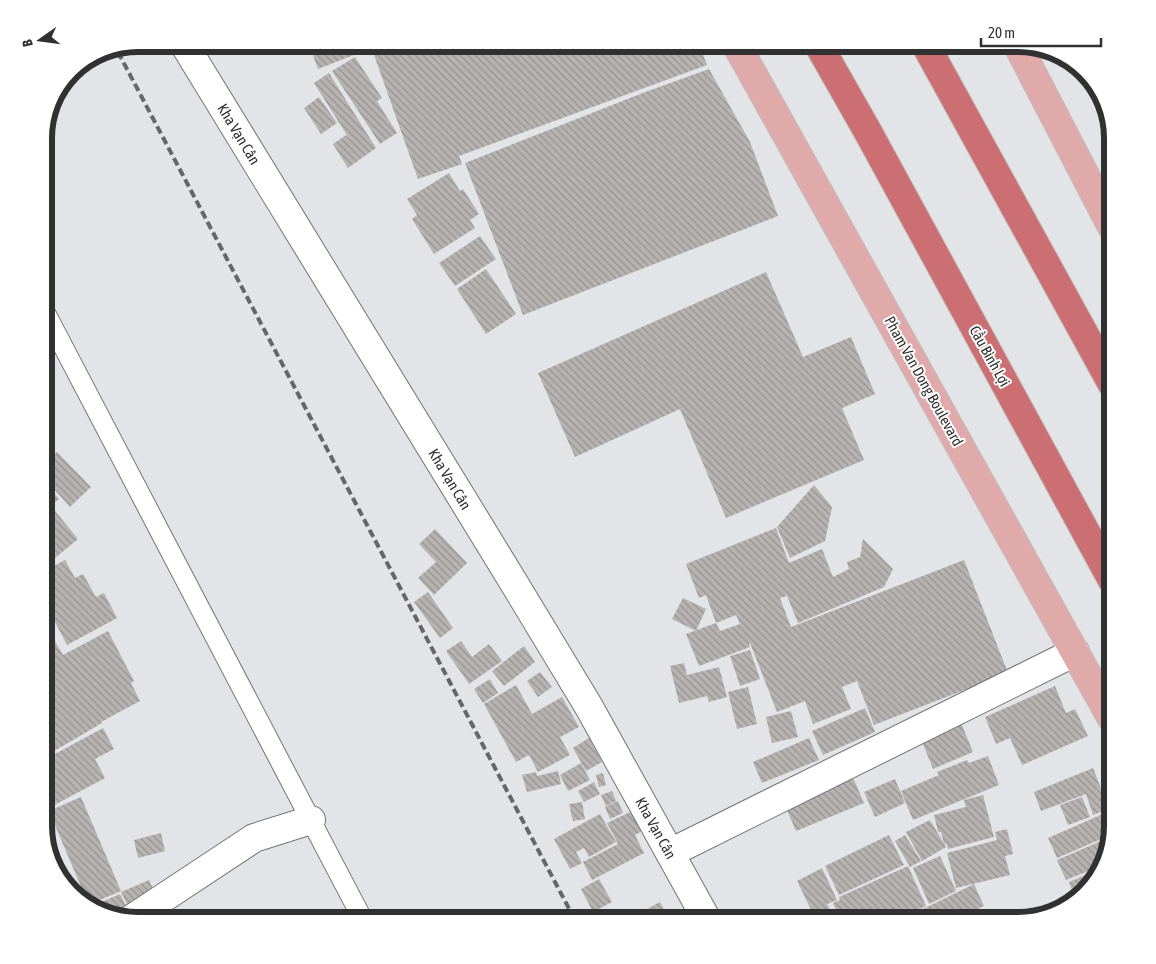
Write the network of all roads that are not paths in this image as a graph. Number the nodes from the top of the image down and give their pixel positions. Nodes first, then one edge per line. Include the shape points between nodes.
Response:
1 (189, 52) edge
2 (740, 52) edge
3 (823, 52) edge
4 (929, 52) edge
5 (1021, 52) edge
6 (1104, 212) edge
7 (53, 327) edge
8 (1104, 369) edge
9 (1104, 565) edge
10 (1075, 652) junction
11 (1104, 705) edge
12 (311, 820) junction
13 (670, 853) junction
14 (142, 912) edge
15 (359, 912) edge
16 (703, 912) edge

1 - 13 street, Kha Vạn Cân via 544,632
2 - 10 main road, Pham Van Dong Boulevard
3 - 9 highway, Cầu Bình Lợi
4 - 8 highway
5 - 6 main road
7 - 12 lane
10 - 11 main road, Pham Van Dong Boulevard
10 - 13 street
12 - 14 street via 254,838
12 - 15 lane
13 - 16 street, Kha Vạn Cân

